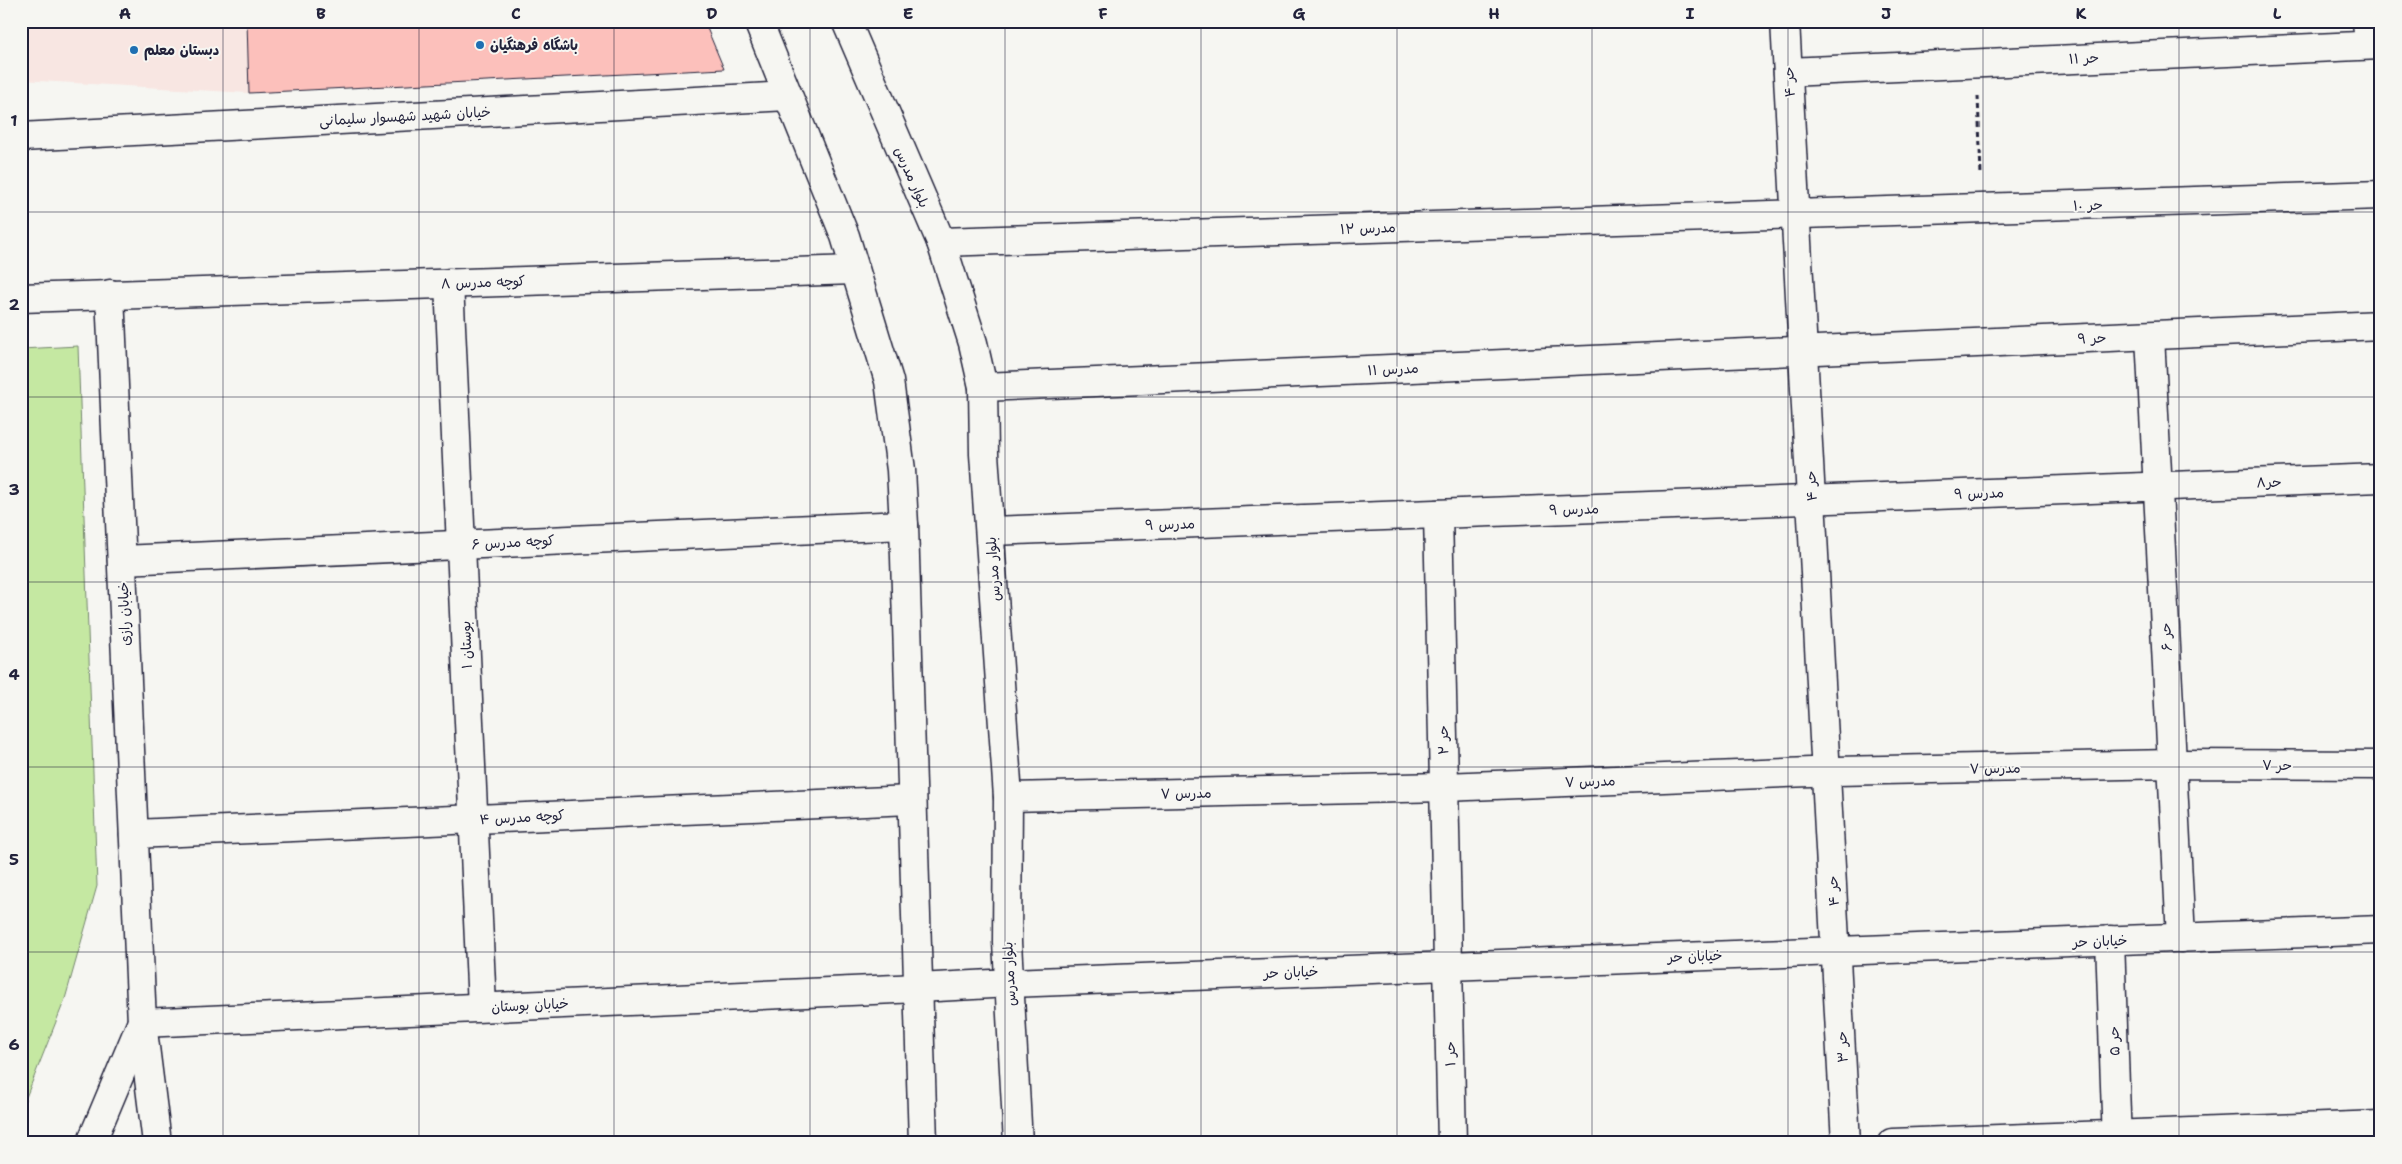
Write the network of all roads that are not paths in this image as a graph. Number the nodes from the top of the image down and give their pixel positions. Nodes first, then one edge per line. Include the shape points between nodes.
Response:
1 (758, 21) edge
2 (846, 21) edge
3 (1785, 21) edge
4 (2372, 37) edge
5 (1788, 72) junction
6 (788, 96) junction
7 (21, 137) edge
8 (2381, 195) edge
9 (1796, 214) junction
10 (940, 242) junction
11 (855, 270) junction
12 (449, 283) junction
13 (110, 294) junction
14 (21, 298) edge
15 (2381, 325) edge
16 (2150, 336) junction
17 (1803, 350) junction
18 (983, 387) junction
19 (2381, 478) edge
20 (2158, 486) junction
21 (1812, 500) junction
22 (1438, 514) junction
23 (904, 525) junction
24 (991, 531) junction
25 (461, 545) junction
26 (122, 560) junction
27 (2172, 764) junction
28 (2381, 765) edge
29 (1827, 771) junction
30 (1444, 787) junction
31 (1008, 797) junction
32 (911, 800) junction
33 (473, 819) junction
34 (134, 834) junction
35 (2381, 930) edge
36 (2181, 938) junction
37 (2110, 940) junction
38 (1837, 951) junction
39 (1448, 966) junction
40 (1010, 983) junction
41 (918, 988) junction
42 (482, 1008) junction
43 (142, 1023) junction
44 (2380, 1124) dead end
45 (2117, 1139) edge
46 (90, 1143) edge
47 (157, 1143) edge
48 (923, 1143) edge
49 (1018, 1143) edge
50 (1452, 1143) edge
51 (1846, 1143) edge
52 (1892, 1143) edge

1 - 6 street
2 - 10 street, بلوار مدرس
3 - 5 street, حر ۴
4 - 5 street, حر ۱۱
5 - 9 street, حر ۴
6 - 7 street, خیابان شهید شهسوار سلیمانی
6 - 11 street via 845,236
8 - 9 street, حر ۱۰
9 - 10 street, مدرس ۱۲
9 - 17 street, حر ۴
10 - 18 street, بلوار مدرس via 973,343
11 - 12 street, کوچه مدرس ۸
11 - 23 street via 889,381 901,470
12 - 13 street, کوچه مدرس ۸
12 - 25 street, بوستان ۱
13 - 14 street
13 - 26 street, خیابان رازی
15 - 16 street, حر ۹
16 - 17 street, حر ۹
16 - 20 street, حر ۶
17 - 18 street, مدرس ۱۱
17 - 21 street, حر ۴
18 - 24 street, بلوار مدرس via 984,454
19 - 20 street, حر۸
20 - 21 street, مدرس ۹
20 - 27 street, حر ۶
21 - 22 street, مدرس ۹
21 - 29 street, حر ۴
22 - 24 street, مدرس ۹
22 - 30 street, حر ۲
23 - 25 street, کوچه مدرس ۶
23 - 32 street
24 - 31 street, بلوار مدرس
25 - 26 street, کوچه مدرس ۶
25 - 33 street, بوستان ۱
26 - 34 street, خیابان رازی
27 - 28 street, حر ۷
27 - 29 street, مدرس ۷
27 - 36 street, حر ۶
29 - 30 street, مدرس ۷
29 - 38 street, حر ۴
30 - 31 street, مدرس ۷
30 - 39 street, حر ۲
31 - 40 street, بلوار مدرس via 1007,942
32 - 33 street, کوچه مدرس ۴
32 - 41 street
33 - 34 street, کوچه مدرس ۴
33 - 42 street, بوستان ۱
34 - 43 street, خیابان رازی
35 - 36 street, خیابان حر
36 - 37 street, خیابان حر
37 - 38 street, خیابان حر
37 - 45 street, حر ۵
38 - 39 street, خیابان حر
38 - 51 street, حر ۳
39 - 40 street, خیابان حر
39 - 50 street, حر ۱
40 - 41 street, خیابان حر
40 - 49 street, بلوار مدرس
41 - 42 street, خیابان بوستان
41 - 48 street
42 - 43 street, خیابان بوستان
43 - 46 street
43 - 47 street, خیابان رازی
44 - 45 street
45 - 52 street

